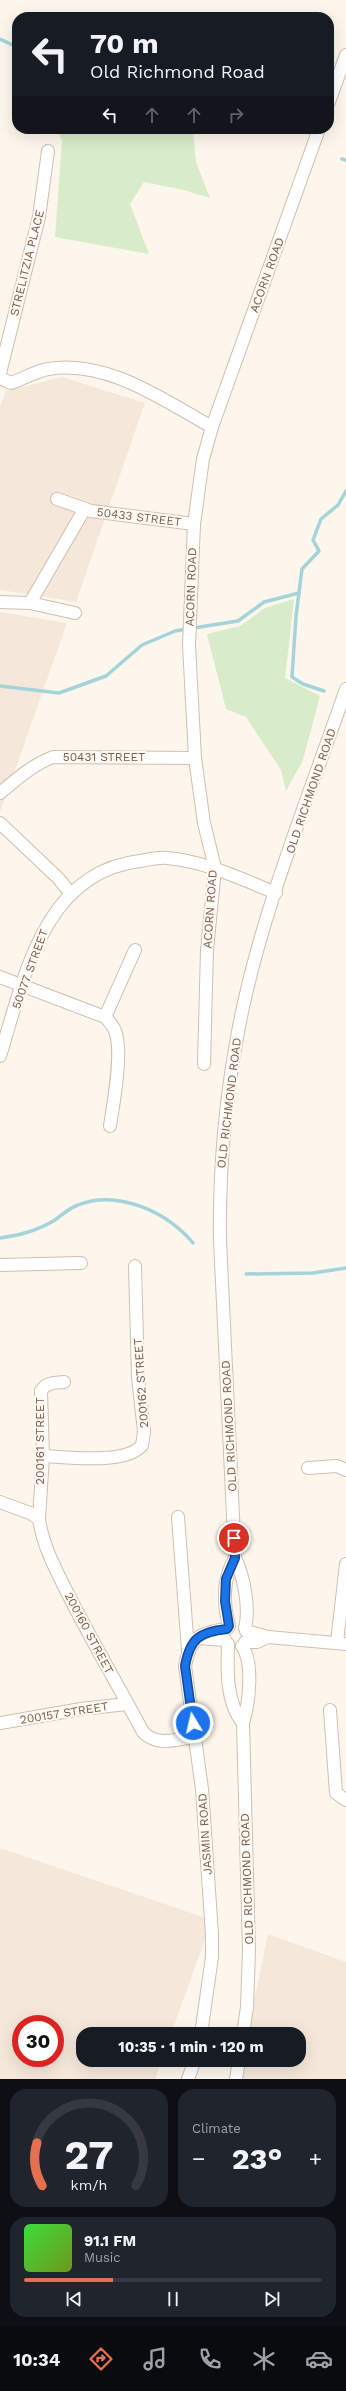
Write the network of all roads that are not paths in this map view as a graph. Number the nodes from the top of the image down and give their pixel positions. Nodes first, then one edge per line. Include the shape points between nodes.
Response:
1 (346, 55) edge
2 (334, 88) edge
3 (317, 134) edge
4 (48, 152) dead end
5 (0, 373) edge
6 (0, 378) edge
7 (212, 427) junction
8 (57, 500) dead end
9 (84, 510) junction
10 (194, 524) junction
11 (0, 602) edge
12 (30, 603) junction
13 (76, 613) dead end
14 (346, 689) edge
15 (195, 758) junction
16 (0, 793) edge
17 (0, 823) edge
18 (215, 868) junction
19 (276, 893) junction
20 (71, 894) junction
21 (135, 950) dead end
22 (0, 978) edge
23 (22, 985) junction
24 (105, 1017) junction
25 (0, 1056) edge
26 (204, 1064) dead end
27 (110, 1126) dead end
28 (81, 1263) dead end
29 (0, 1264) edge
30 (135, 1266) dead end
31 (64, 1382) dead end
32 (43, 1456) junction
33 (308, 1468) dead end
34 (346, 1470) edge
35 (0, 1502) edge
36 (178, 1518) dead end
37 (39, 1519) junction
38 (235, 1558) junction
39 (346, 1564) edge
40 (227, 1635) junction
41 (245, 1637) junction
42 (341, 1643) edge
43 (188, 1650) junction
44 (128, 1704) junction
45 (330, 1710) dead end
46 (0, 1723) edge
47 (242, 1723) junction
48 (195, 1737) junction
49 (346, 1800) edge
50 (202, 2027) edge
51 (244, 2027) edge
52 (193, 2067) edge
53 (238, 2067) edge
54 (188, 2079) edge
55 (236, 2079) edge

1 - 2 street
3 - 7 street, ACORN ROAD
4 - 5 street, STRELITZIA PLACE via 39,217
6 - 7 street via 11,383 47,369 95,371 118,377
7 - 10 street, ACORN ROAD via 203,459
8 - 9 street, 50433 STREET
9 - 10 street, 50433 STREET
9 - 12 street, 50433 STREET
10 - 15 street, ACORN ROAD via 189,645
11 - 12 street
12 - 13 street
14 - 19 street, OLD RICHMOND ROAD
15 - 16 street, 50431 STREET via 53,757 23,773
15 - 18 street, ACORN ROAD via 204,823
17 - 20 street via 58,878
18 - 19 street, 50077 STREET
18 - 20 street, 50077 STREET via 166,858 121,863 92,876
18 - 26 street, ACORN ROAD via 207,950
19 - 38 street, OLD RICHMOND ROAD via 251,976 238,1032 223,1132 219,1188
20 - 23 street, 50077 STREET via 49,920
21 - 24 street
22 - 23 street
23 - 24 street
23 - 25 street, 50077 STREET
24 - 27 street via 114,1027 118,1042 118,1070
28 - 29 street
30 - 32 street, 200162 STREET via 138,1377 144,1432 142,1445 133,1453 103,1458
31 - 32 street, 200161 STREET via 44,1386 41,1392
32 - 37 street, 200161 STREET
33 - 34 street via 337,1466
35 - 37 street
36 - 43 street
37 - 44 street, 200160 STREET via 52,1562
38 - 40 street, OLD RICHMOND ROAD via 226,1579
38 - 41 street, OLD RICHMOND ROAD via 240,1566 245,1598
39 - 42 street
40 - 41 street via 235,1647
40 - 41 street via 237,1624
40 - 43 street, JASMIN ROAD via 209,1632 197,1638
40 - 47 street, OLD RICHMOND ROAD via 232,1704 236,1716
41 - 42 street via 257,1642 268,1637
41 - 47 street, OLD RICHMOND ROAD via 249,1663 247,1702
43 - 48 street, JASMIN ROAD via 185,1666
44 - 46 street, 200157 STREET via 80,1709
44 - 48 street, 200160 STREET via 149,1739 160,1742
45 - 49 street via 336,1793
47 - 51 street, OLD RICHMOND ROAD via 249,1952 248,2007
48 - 50 street, JASMIN ROAD via 202,1789 212,1934 212,1956
52 - 54 street
53 - 55 street

